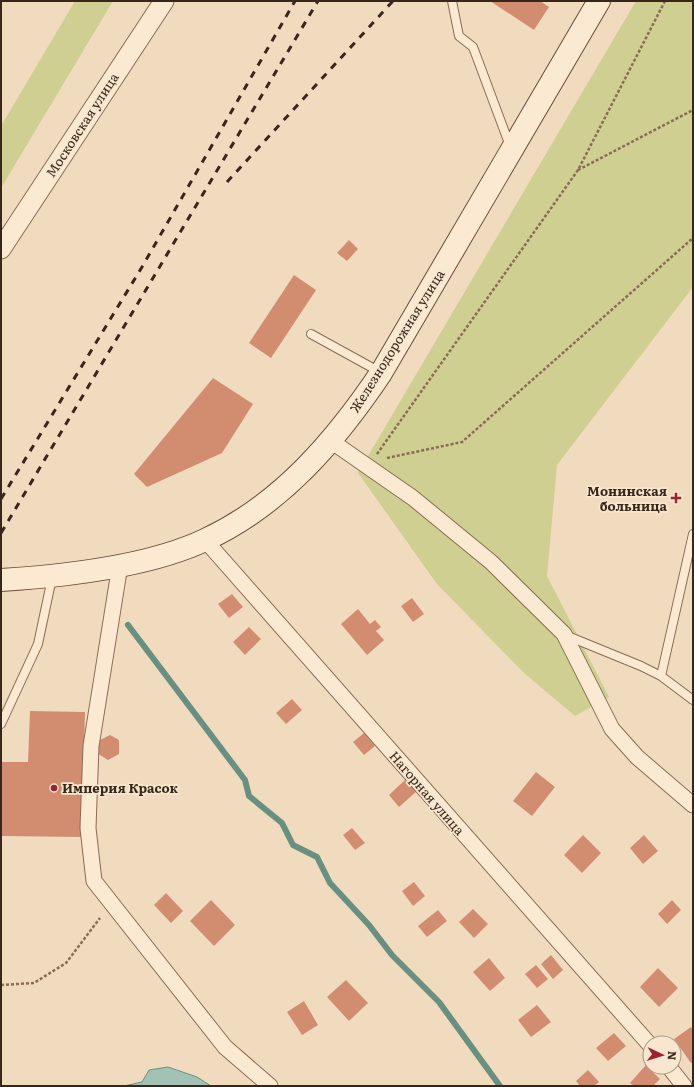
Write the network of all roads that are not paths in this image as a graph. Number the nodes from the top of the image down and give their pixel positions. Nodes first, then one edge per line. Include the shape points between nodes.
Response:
1 (164, 1) edge
2 (452, 1) edge
3 (599, 1) edge
4 (512, 149) junction
5 (1, 249) edge
6 (311, 334) dead end
7 (381, 372) junction
8 (331, 441) junction
9 (693, 534) edge
10 (205, 540) junction
11 (120, 565) junction
12 (52, 577) junction
13 (1, 580) edge
14 (564, 634) junction
15 (661, 676) junction
16 (693, 700) edge
17 (1, 724) edge
18 (693, 805) edge
19 (642, 1036) edge
20 (676, 1075) edge
21 (270, 1086) edge
22 (684, 1086) edge

1 - 5 street, Московская улица
2 - 4 lane via 459,36 473,47
3 - 4 main road, Железнодорожная улица
4 - 7 main road, Железнодорожная улица
6 - 7 lane
7 - 8 main road, Железнодорожная улица via 356,410
8 - 10 main road, Железнодорожная улица via 302,472 270,499 241,520
8 - 14 street via 366,460 491,562
9 - 15 lane
10 - 11 main road, Железнодорожная улица via 153,558
10 - 19 street, Нагорная улица
11 - 12 main road, Железнодорожная улица
11 - 21 street via 91,746 88,828 94,881 225,1047
12 - 13 main road, Железнодорожная улица
12 - 17 lane via 38,644
14 - 15 lane
14 - 18 street via 612,729 637,757
15 - 16 lane
20 - 22 street

